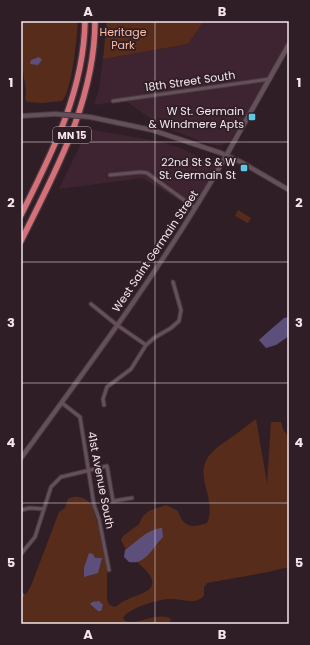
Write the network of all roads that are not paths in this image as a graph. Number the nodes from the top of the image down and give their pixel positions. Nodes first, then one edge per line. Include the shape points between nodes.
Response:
1 (85, 21) edge
2 (95, 21) edge
3 (289, 44) edge
4 (270, 79) junction
5 (113, 101) dead end
6 (21, 116) edge
7 (226, 156) junction
8 (110, 175) dead end
9 (289, 190) edge
10 (195, 208) junction
11 (21, 215) edge
12 (21, 241) edge
13 (173, 282) dead end
14 (91, 304) dead end
15 (117, 325) junction
16 (146, 345) junction
17 (62, 403) junction
18 (104, 405) dead end
19 (21, 458) edge
20 (88, 469) junction
21 (132, 498) dead end
22 (21, 510) edge
23 (44, 510) junction
24 (21, 554) edge
25 (109, 570) dead end

1 - 11 highway, MN 15 via 80,66 62,130
2 - 12 highway, MN 15 via 90,67 73,132
3 - 4 main road, West Saint Germain Street
4 - 5 street, 18th Street South
4 - 7 main road, West Saint Germain Street
6 - 7 street, bridge via 55,114 90,117 152,130
7 - 9 street
7 - 10 street, West Saint Germain Street
8 - 10 street via 147,173
10 - 15 street, West Saint Germain Street
13 - 16 street via 181,310 179,321
14 - 15 street
15 - 16 street
15 - 17 street, West Saint Germain Street
16 - 18 street via 131,369 104,391
17 - 19 street, West Saint Germain Street
17 - 20 street, 41st Avenue South via 80,417
20 - 21 street via 107,466 113,501
20 - 23 street via 61,477 51,487
20 - 25 street, 41st Avenue South
22 - 23 street
23 - 24 street via 35,537

